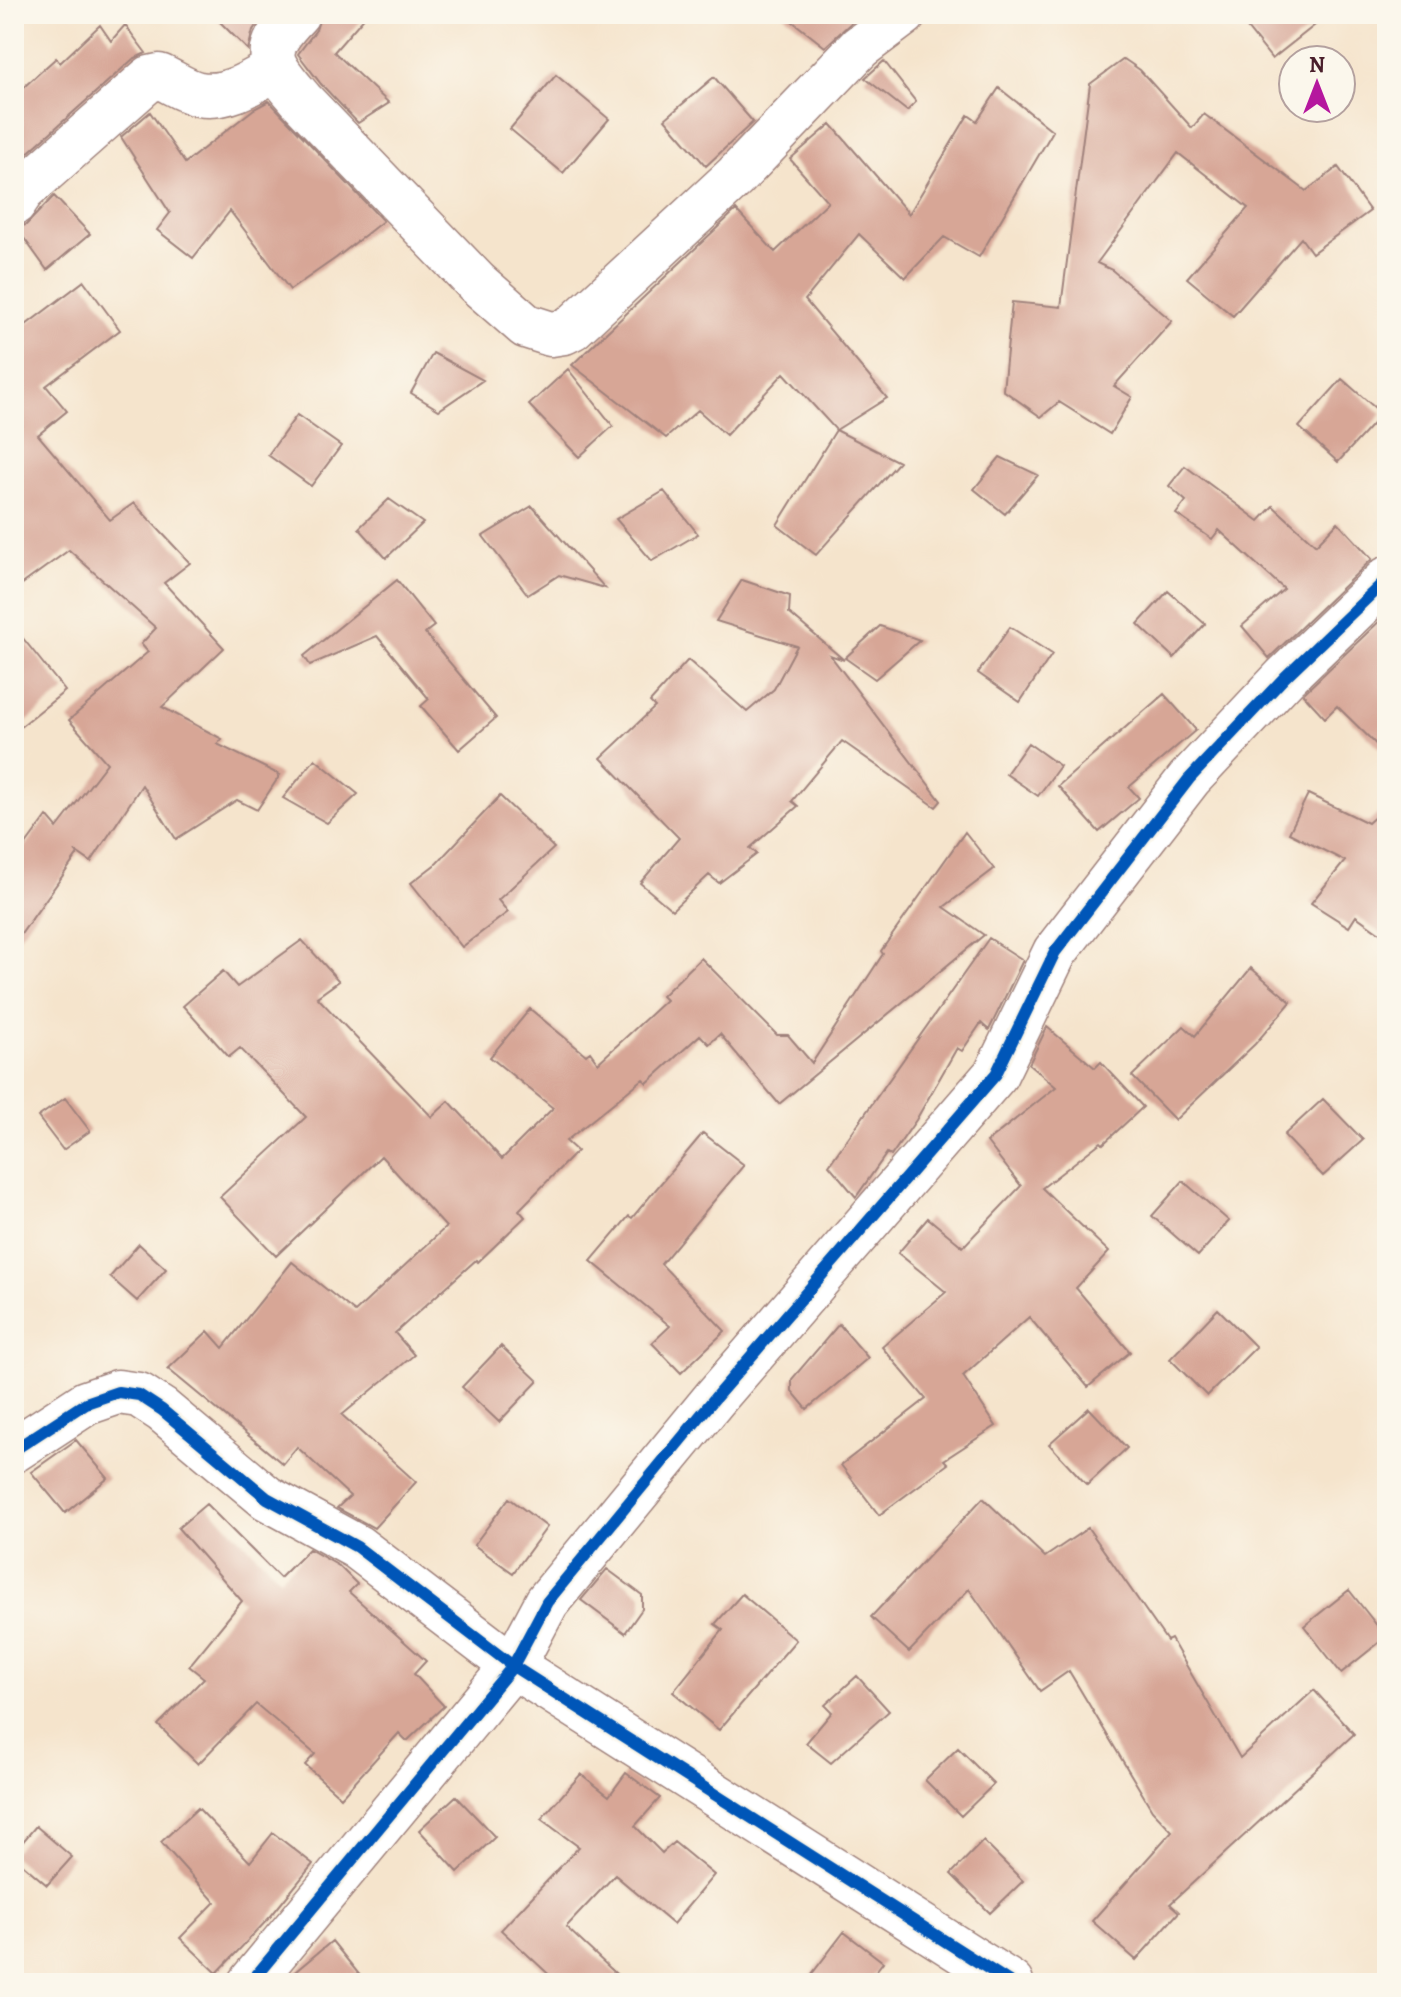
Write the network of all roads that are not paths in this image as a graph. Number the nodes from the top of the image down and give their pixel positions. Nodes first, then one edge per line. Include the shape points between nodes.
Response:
1 (297, 14) edge
2 (904, 14) edge
3 (275, 69) junction
4 (14, 203) edge
5 (1387, 579) edge
6 (14, 1450) edge
7 (513, 1666) junction
8 (250, 1983) edge
9 (1011, 1983) edge

1 - 3 street via 272,48
2 - 3 street via 860,47 735,177 572,328 551,334 526,326 477,283
3 - 4 street via 237,90 215,94 197,94 159,76 150,78
5 - 7 street via 1189,779 1055,952 996,1074 715,1398 547,1602
6 - 7 street via 86,1403 118,1392 139,1395 267,1498 357,1547
7 - 8 street
7 - 9 street

